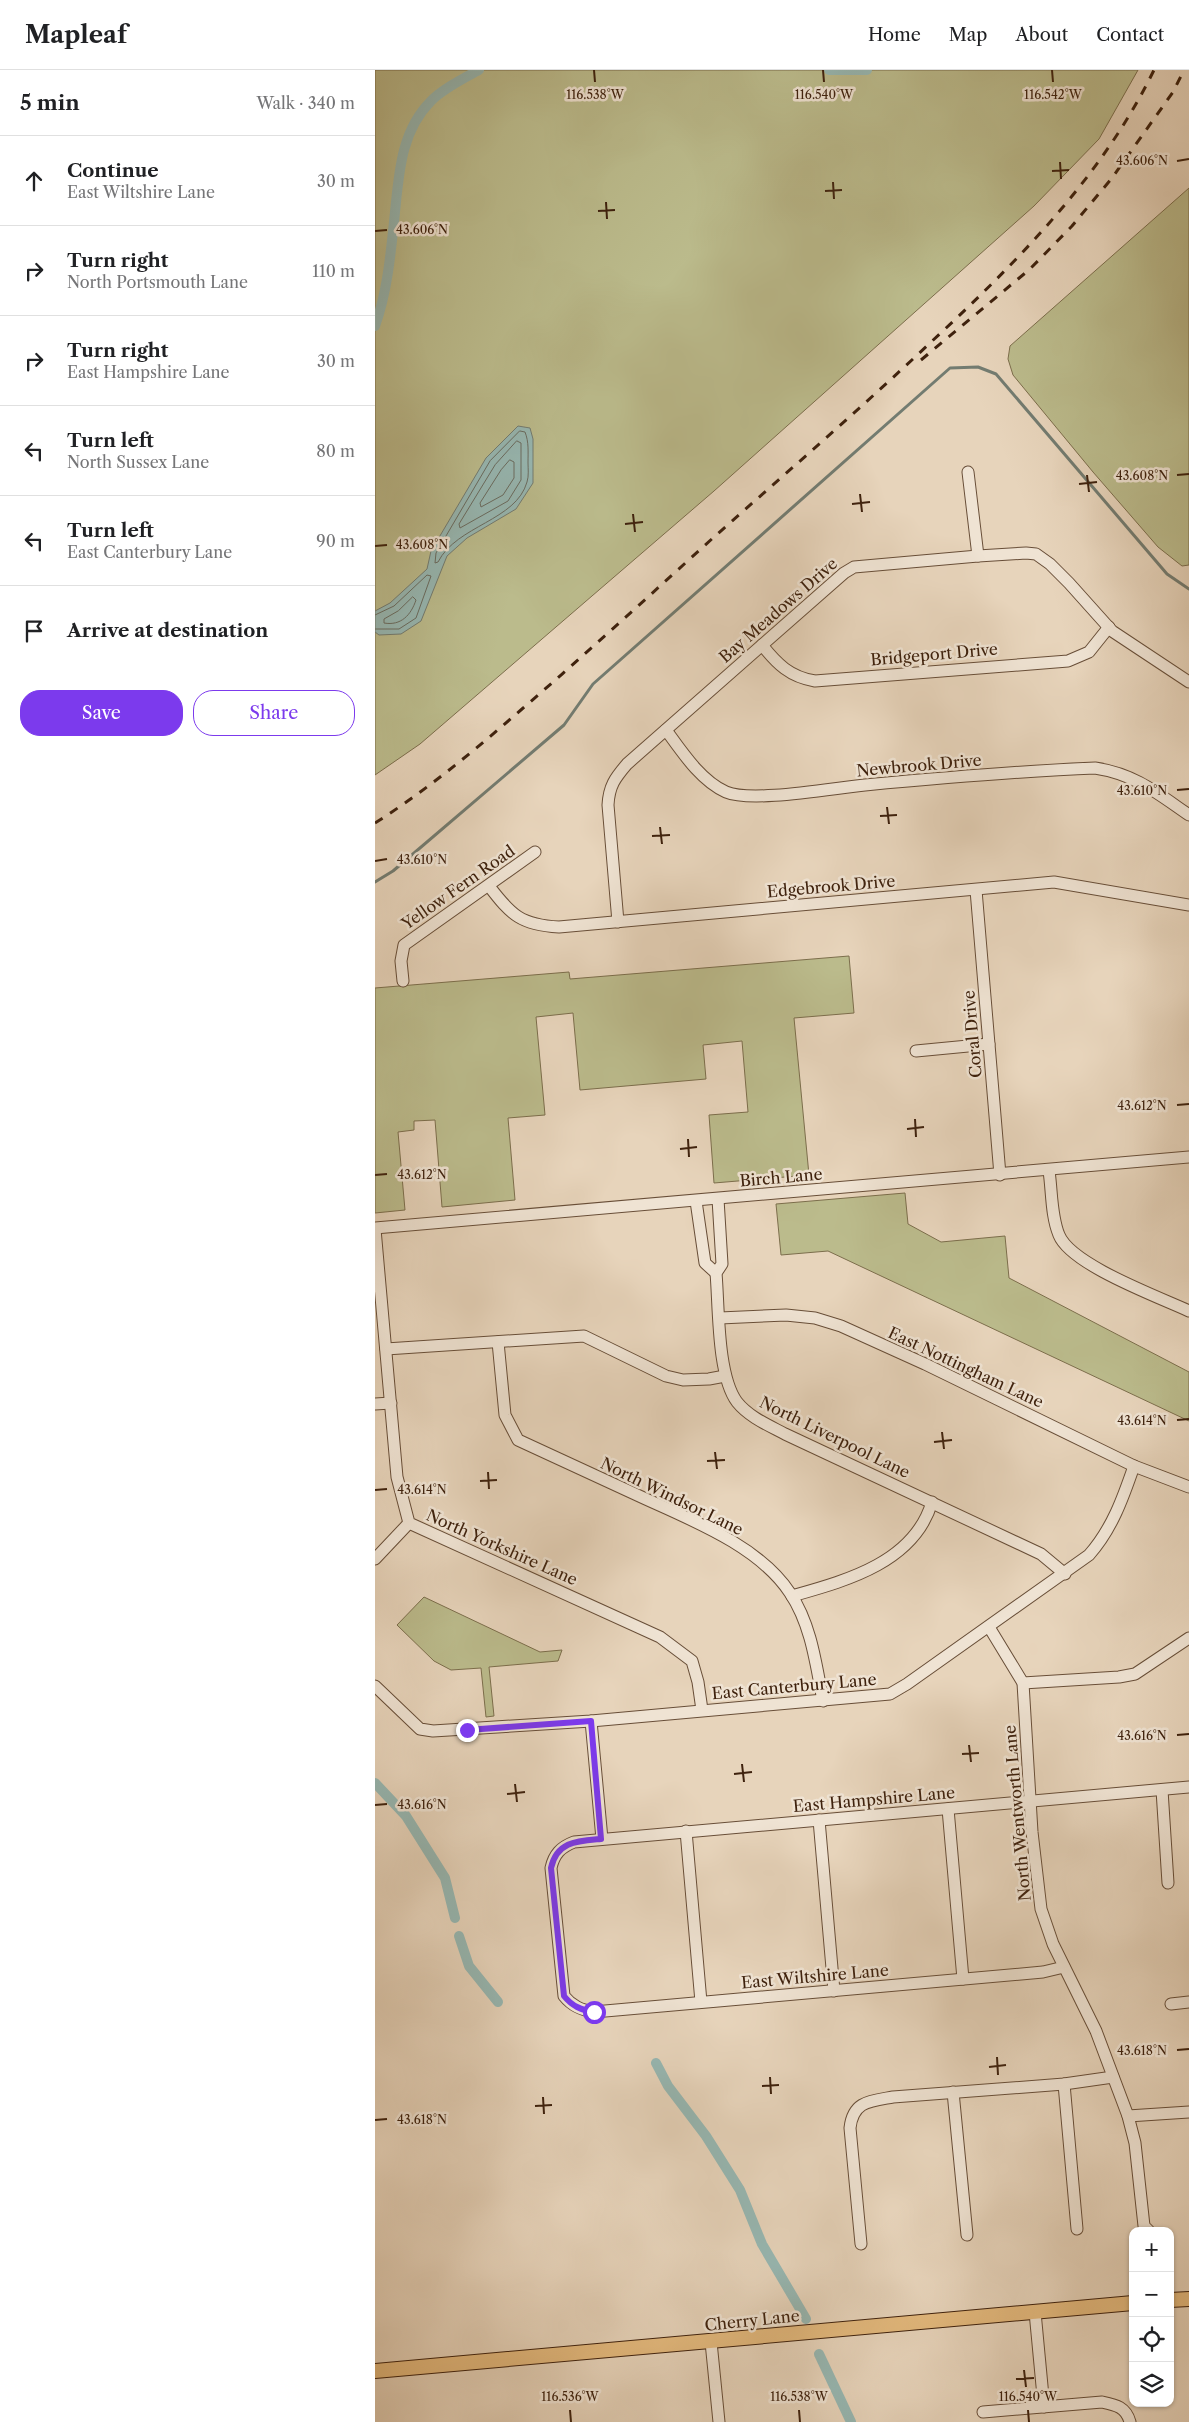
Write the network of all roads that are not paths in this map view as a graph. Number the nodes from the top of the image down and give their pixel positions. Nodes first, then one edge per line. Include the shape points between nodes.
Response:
1 (968, 472) dead end
2 (978, 556) junction
3 (1109, 627) junction
4 (762, 645) junction
5 (1189, 682) edge
6 (666, 730) junction
7 (1189, 816) edge
8 (535, 852) dead end
9 (489, 886) junction
10 (976, 890) junction
11 (1189, 905) edge
12 (618, 922) junction
13 (403, 981) dead end
14 (989, 1044) junction
15 (916, 1051) dead end
16 (1189, 1157) edge
17 (1049, 1171) junction
18 (1000, 1175) junction
19 (718, 1199) junction
20 (696, 1201) junction
21 (375, 1229) edge
22 (716, 1273) junction
23 (1189, 1311) edge
24 (720, 1318) junction
25 (498, 1342) junction
26 (386, 1349) junction
27 (725, 1376) junction
28 (391, 1403) junction
29 (375, 1404) edge
30 (1134, 1466) junction
31 (1189, 1487) edge
32 (932, 1502) junction
33 (409, 1523) junction
34 (375, 1559) edge
35 (1065, 1574) junction
36 (792, 1596) junction
37 (989, 1628) junction
38 (1189, 1638) edge
39 (1023, 1684) junction
40 (375, 1686) edge
41 (823, 1700) junction
42 (702, 1710) junction
43 (591, 1721) junction
44 (1189, 1787) edge
45 (1161, 1790) junction
46 (1030, 1802) junction
47 (949, 1809) junction
48 (819, 1820) junction
49 (686, 1831) junction
50 (601, 1839) junction
51 (1168, 1883) dead end
52 (1064, 1967) junction
53 (963, 1979) junction
54 (834, 1991) junction
55 (701, 2002) junction
56 (1189, 2002) edge
57 (569, 2003) joint
58 (1171, 2004) dead end
59 (1113, 2076) junction
60 (1064, 2084) junction
61 (953, 2092) junction
62 (1189, 2112) edge
63 (1128, 2116) junction
64 (1145, 2227) edge
65 (1077, 2229) dead end
66 (967, 2235) dead end
67 (861, 2244) dead end
68 (1189, 2299) edge
69 (1174, 2300) edge
70 (1129, 2303) edge
71 (1035, 2312) junction
72 (711, 2342) junction
73 (375, 2371) edge
74 (1044, 2407) junction
75 (983, 2412) dead end
76 (1130, 2418) edge
77 (719, 2422) edge

1 - 2 street
2 - 3 street, Bay Meadows Drive via 1036,554 1069,583
2 - 4 street, Bay Meadows Drive via 854,567
3 - 4 street, Bridgeport Drive via 1089,652 1068,661 815,681 803,679 783,668
3 - 5 street, Bay Meadows Drive
4 - 6 street, Bay Meadows Drive
6 - 7 street, Newbrook Drive via 681,751 717,787 727,793 750,797 1095,768 1126,775
6 - 12 street, Bay Meadows Drive via 627,764 613,780 609,793 609,832
8 - 9 street, Yellow Fern Road
9 - 12 street, Edgebrook Drive via 507,908 531,924 559,927
9 - 13 street, Yellow Fern Road via 404,945 401,961
10 - 11 street, Edgebrook Drive via 1054,882
10 - 12 street, Edgebrook Drive
10 - 14 street, Coral Drive
14 - 15 street
14 - 18 street, Coral Drive
16 - 17 street, Birch Lane
17 - 18 street, Birch Lane
17 - 23 street via 1055,1222 1065,1246 1095,1267
18 - 19 street, Birch Lane
19 - 20 street, Birch Lane
19 - 22 street, North Liverpool Lane via 721,1264
20 - 21 street, Birch Lane
20 - 22 street, North Liverpool Lane via 705,1263
21 - 26 street, North Yorkshire Lane
22 - 24 street, North Liverpool Lane
24 - 27 street, North Liverpool Lane
24 - 30 street, East Nottingham Lane via 786,1315 815,1318 841,1326
25 - 26 street
25 - 27 street via 584,1336 666,1376 709,1380
25 - 36 street, North Windsor Lane via 505,1415 518,1440 727,1539 766,1565
26 - 28 street, North Yorkshire Lane
27 - 32 street, North Liverpool Lane via 737,1402 752,1416
28 - 29 street
28 - 33 street, North Yorkshire Lane via 397,1477
30 - 31 street, East Nottingham Lane
30 - 35 street, East Canterbury Lane via 1122,1502 1103,1539
32 - 35 street, North Liverpool Lane via 1041,1554
32 - 36 street via 917,1533 892,1556 851,1578
33 - 34 street
33 - 42 street, North Yorkshire Lane via 660,1637 692,1660
35 - 37 street, East Canterbury Lane
36 - 41 street, North Windsor Lane via 808,1633
37 - 39 street, North Wentworth Lane
37 - 41 street, East Canterbury Lane via 890,1694
38 - 39 street via 1135,1674 1119,1678
39 - 46 street, North Wentworth Lane
40 - 43 street, East Canterbury Lane via 420,1728 433,1731
41 - 42 street, East Canterbury Lane
42 - 43 street, East Canterbury Lane
43 - 50 street
44 - 45 street, East Hampshire Lane
45 - 46 street, East Hampshire Lane
45 - 51 street
46 - 47 street, East Hampshire Lane
46 - 52 street, North Wentworth Lane via 1041,1909
47 - 48 street, East Hampshire Lane
47 - 53 street
48 - 49 street, East Hampshire Lane
48 - 54 street
49 - 50 street, East Hampshire Lane
49 - 55 street
50 - 57 street, East Hampshire Lane via 562,1847 551,1868 564,1996
52 - 53 street, East Wiltshire Lane
52 - 59 street, North Wentworth Lane
53 - 54 street, East Wiltshire Lane
54 - 55 street, East Wiltshire Lane
55 - 57 street, East Wiltshire Lane via 594,2012 581,2010
56 - 58 street
59 - 60 street
59 - 63 street, North Wentworth Lane
60 - 61 street
60 - 65 street
61 - 66 street
61 - 67 street via 869,2101 857,2108 851,2117
62 - 63 street
63 - 64 street, North Wentworth Lane via 1135,2143
68 - 69 main road
70 - 71 main road, Cherry Lane
71 - 72 main road, Cherry Lane
71 - 74 street
72 - 73 main road, Cherry Lane
72 - 77 street
74 - 75 street
74 - 76 street via 1102,2402 1119,2405

